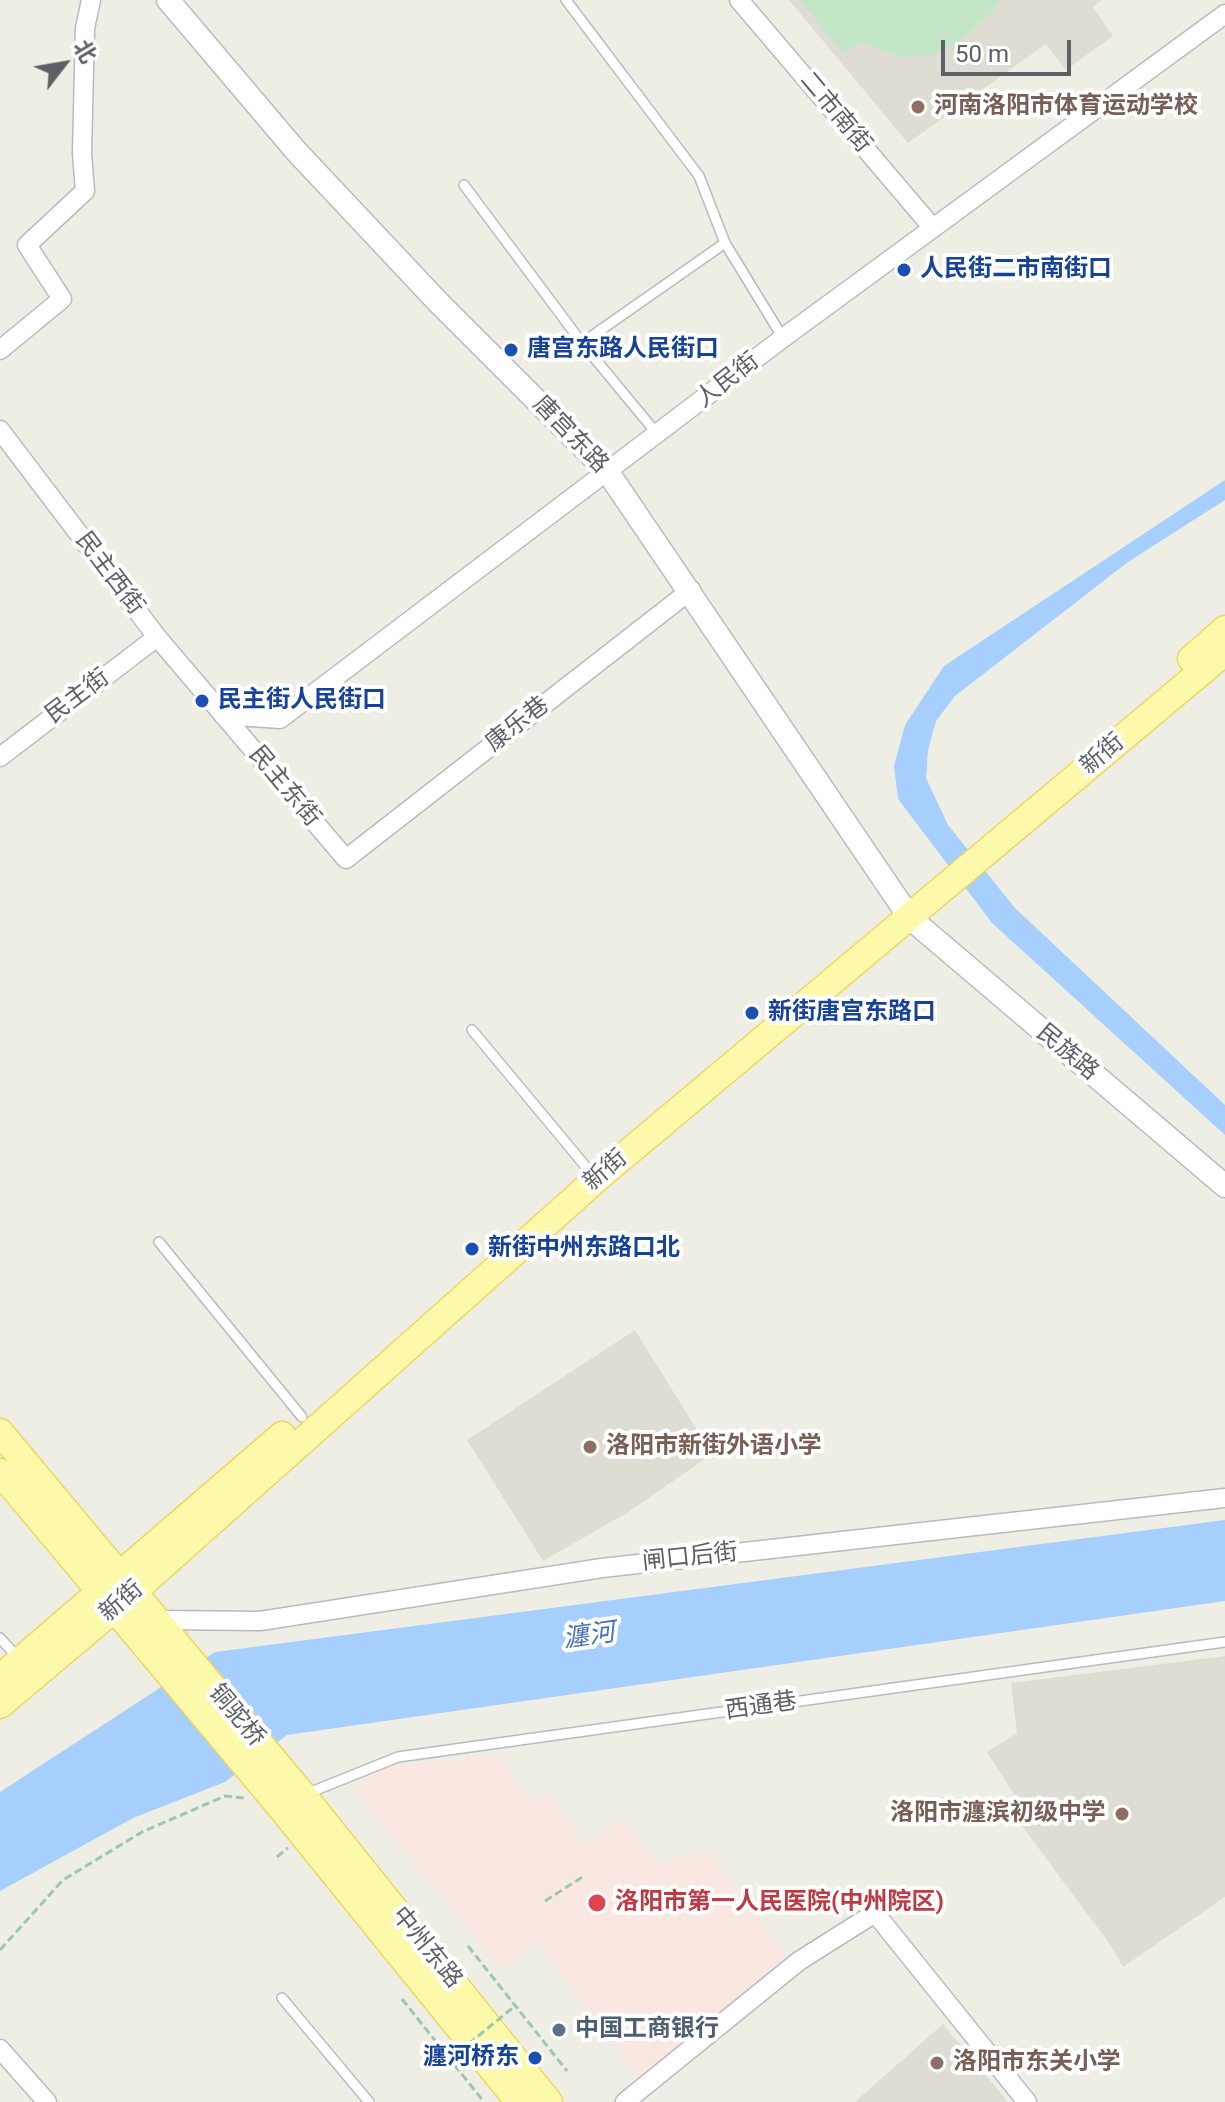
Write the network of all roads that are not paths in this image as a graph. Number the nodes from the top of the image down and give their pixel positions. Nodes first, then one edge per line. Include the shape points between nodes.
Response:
1 (91, 0) edge
2 (168, 0) edge
3 (566, 0) edge
4 (739, 0) edge
5 (1225, 14) edge
6 (464, 185) dead end
7 (932, 227) junction
8 (725, 243) junction
9 (783, 338) junction
10 (582, 343) junction
11 (0, 350) edge
12 (0, 430) edge
13 (658, 435) junction
14 (607, 471) junction
15 (691, 590) junction
16 (1225, 629) edge
17 (157, 637) junction
18 (1225, 652) edge
19 (223, 715) junction
20 (0, 757) edge
21 (990, 839) junction
22 (346, 859) joint
23 (905, 911) junction
24 (472, 1030) dead end
25 (587, 1168) junction
26 (1225, 1186) edge
27 (159, 1242) dead end
28 (302, 1417) junction
29 (0, 1432) edge
30 (0, 1472) edge
31 (1225, 1498) edge
32 (117, 1594) junction
33 (159, 1637) junction
34 (0, 1638) edge
35 (1225, 1642) edge
36 (18, 1672) edge
37 (0, 1705) edge
38 (303, 1795) junction
39 (276, 1802) joint
40 (282, 1998) dead end
41 (0, 2049) edge
42 (47, 2102) edge
43 (369, 2102) edge
44 (519, 2102) edge
45 (549, 2102) edge
46 (625, 2102) edge
47 (1027, 2102) edge

1 - 11 street via 85,28 85,191 27,245 62,299
2 - 14 street, 唐宫东路 via 296,151
3 - 8 lane via 699,176
4 - 7 street, 二市南街
5 - 7 street, 人民街
6 - 10 lane
7 - 9 street, 人民街
8 - 9 lane
8 - 10 lane
9 - 13 street, 人民街
10 - 13 lane
12 - 17 street, 民主西街
13 - 14 street, 人民街
14 - 15 street, 唐宫东路
14 - 19 street, 人民街 via 280,719
15 - 22 street, 康乐巷
15 - 23 street, 唐宫东路
16 - 21 main road, 新街
17 - 19 street, 民主西街
17 - 20 street, 民主街
18 - 21 main road, 新街
19 - 22 street, 民主东街
21 - 23 main road, 新街
23 - 25 main road, 新街
23 - 26 street, 民族路
23 - 32 main road, 新街
24 - 25 lane
25 - 28 main road, 新街
27 - 28 lane
28 - 32 main road, 新街
29 - 32 main road
30 - 32 main road
31 - 33 street, 闸口后街 via 602,1568
32 - 33 main road
32 - 36 main road, 新街
33 - 38 main road, 铜驼桥
33 - 39 main road, 铜驼桥
34 - 36 lane
35 - 38 lane, 西通巷 via 398,1757
36 - 37 main road, 新街
38 - 45 main road, 中州东路
39 - 44 main road, 中州东路
40 - 43 lane
41 - 42 street
46 - 47 street via 799,1961 875,1913

